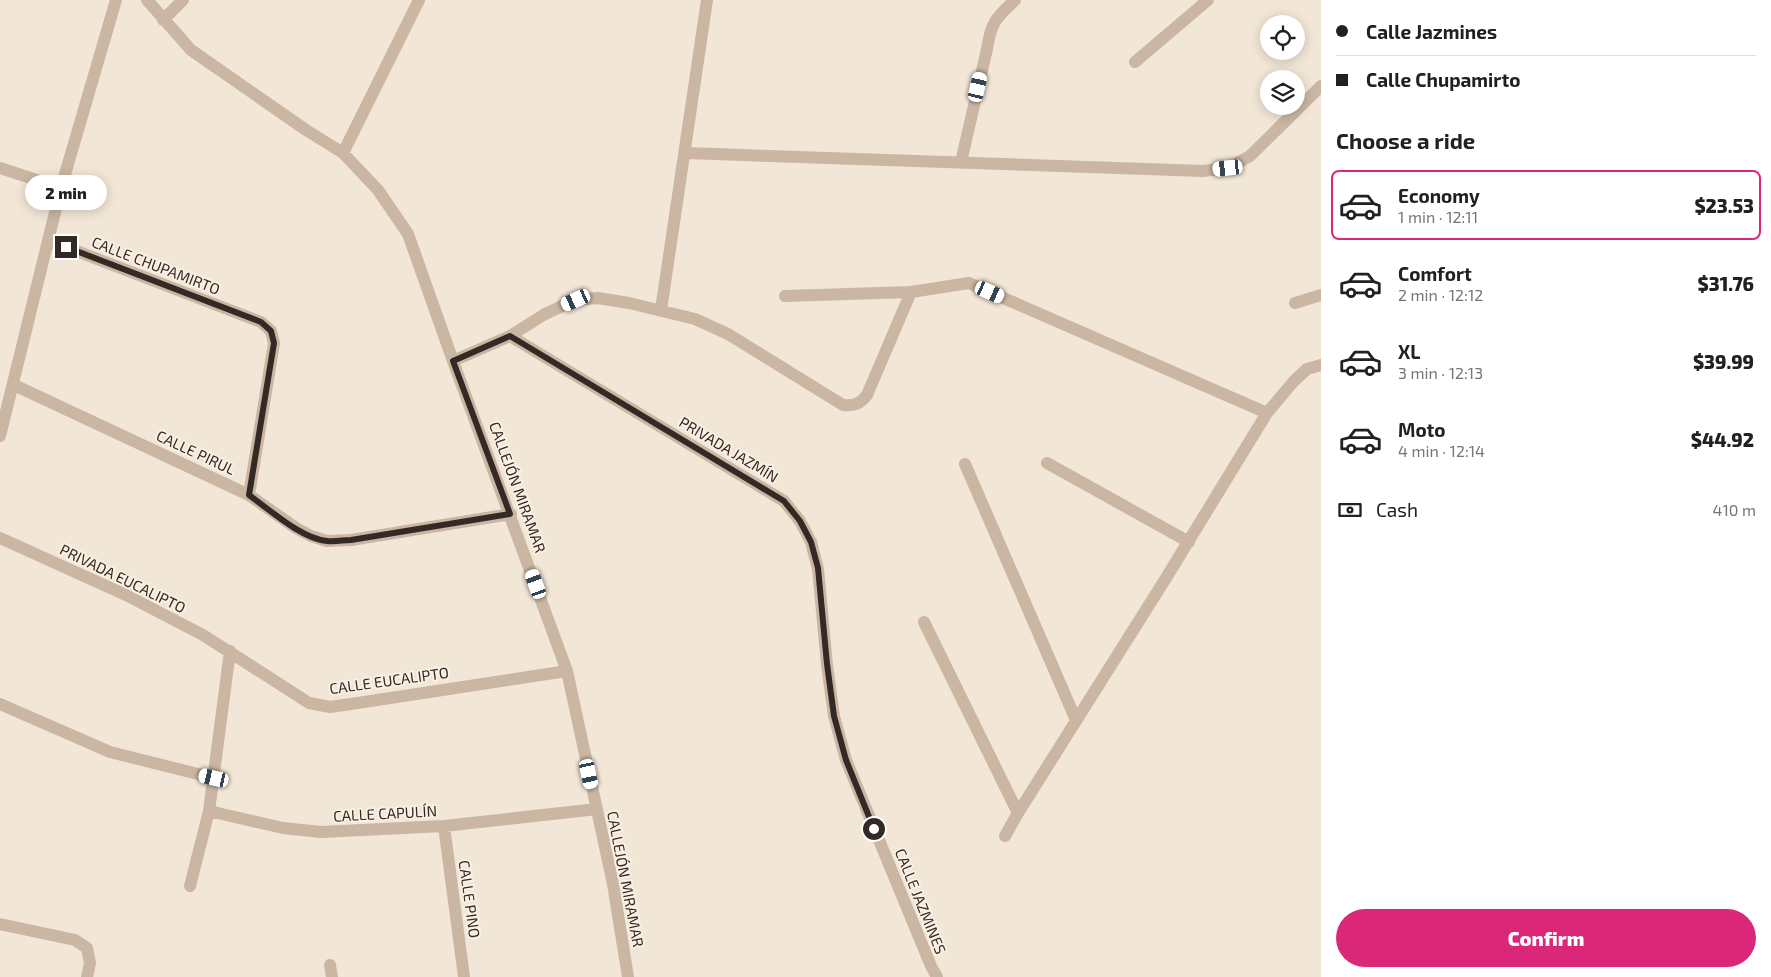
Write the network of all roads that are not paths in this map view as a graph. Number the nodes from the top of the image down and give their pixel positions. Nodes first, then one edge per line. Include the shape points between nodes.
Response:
1 (116, 0) edge
2 (147, 0) edge
3 (183, 0) edge
4 (419, 0) edge
5 (707, 0) edge
6 (1015, 0) edge
7 (1208, 0) edge
8 (163, 20) junction
9 (1135, 62) dead end
10 (1321, 86) edge
11 (343, 153) junction
12 (686, 153) junction
13 (961, 162) junction
14 (0, 168) edge
15 (60, 188) junction
16 (48, 240) junction
17 (910, 292) junction
18 (1321, 295) edge
19 (785, 296) dead end
20 (1295, 303) dead end
21 (661, 310) junction
22 (510, 336) junction
23 (453, 361) junction
24 (1321, 365) edge
25 (14, 385) junction
26 (1267, 413) junction
27 (0, 436) edge
28 (1047, 463) dead end
29 (965, 464) dead end
30 (249, 495) junction
31 (510, 514) junction
32 (0, 538) edge
33 (1189, 542) junction
34 (924, 622) dead end
35 (230, 651) junction
36 (827, 664) joint
37 (568, 670) junction
38 (0, 704) edge
39 (1076, 720) junction
40 (214, 778) junction
41 (597, 809) junction
42 (210, 811) junction
43 (1018, 813) junction
44 (444, 826) junction
45 (1005, 836) dead end
46 (190, 886) dead end
47 (0, 924) edge
48 (88, 977) edge
49 (464, 977) edge
50 (628, 977) edge
51 (937, 977) edge

1 - 15 street
2 - 8 street, CALLEJÓN MIRAMAR
3 - 8 street
4 - 11 street
5 - 12 street
6 - 13 street via 996,18 989,34
7 - 9 street
8 - 11 street, CALLEJÓN MIRAMAR via 191,50
10 - 13 street via 1250,156 1228,168 1203,171
11 - 23 street, CALLEJÓN MIRAMAR via 378,190 408,234
12 - 13 street
12 - 21 street
14 - 15 street
15 - 16 street
16 - 25 street
16 - 30 street, CALLE CHUPAMIRTO via 261,322 271,331 274,343
17 - 19 street
17 - 21 street via 867,395 852,406 843,405 728,334 695,319
17 - 26 street via 969,283
18 - 20 street
21 - 22 street via 598,298 576,300 545,314
22 - 23 street
22 - 36 street, PRIVADA JAZMÍN via 784,501 811,542 818,568
23 - 31 street, CALLEJÓN MIRAMAR
24 - 26 street via 1294,380
25 - 27 street
25 - 30 street, CALLE PIRUL
26 - 33 street
28 - 33 street
29 - 39 street
30 - 31 street, CALLE PIRUL via 296,528 327,541 351,540
31 - 37 street, CALLEJÓN MIRAMAR
32 - 35 street, PRIVADA EUCALIPTO via 126,595
33 - 39 street
34 - 43 street
35 - 37 street, CALLE EUCALIPTO via 309,703 330,706
35 - 40 street
36 - 51 street, CALLE JAZMINES via 834,716 846,760
37 - 41 street, CALLEJÓN MIRAMAR
38 - 40 street via 110,752
39 - 43 street
40 - 42 street
41 - 44 street, CALLE CAPULÍN
41 - 50 street, CALLEJÓN MIRAMAR
42 - 44 street, CALLE CAPULÍN via 282,828 322,832
42 - 46 street
43 - 45 street
44 - 49 street, CALLE PINO
47 - 48 street via 74,940 87,948

